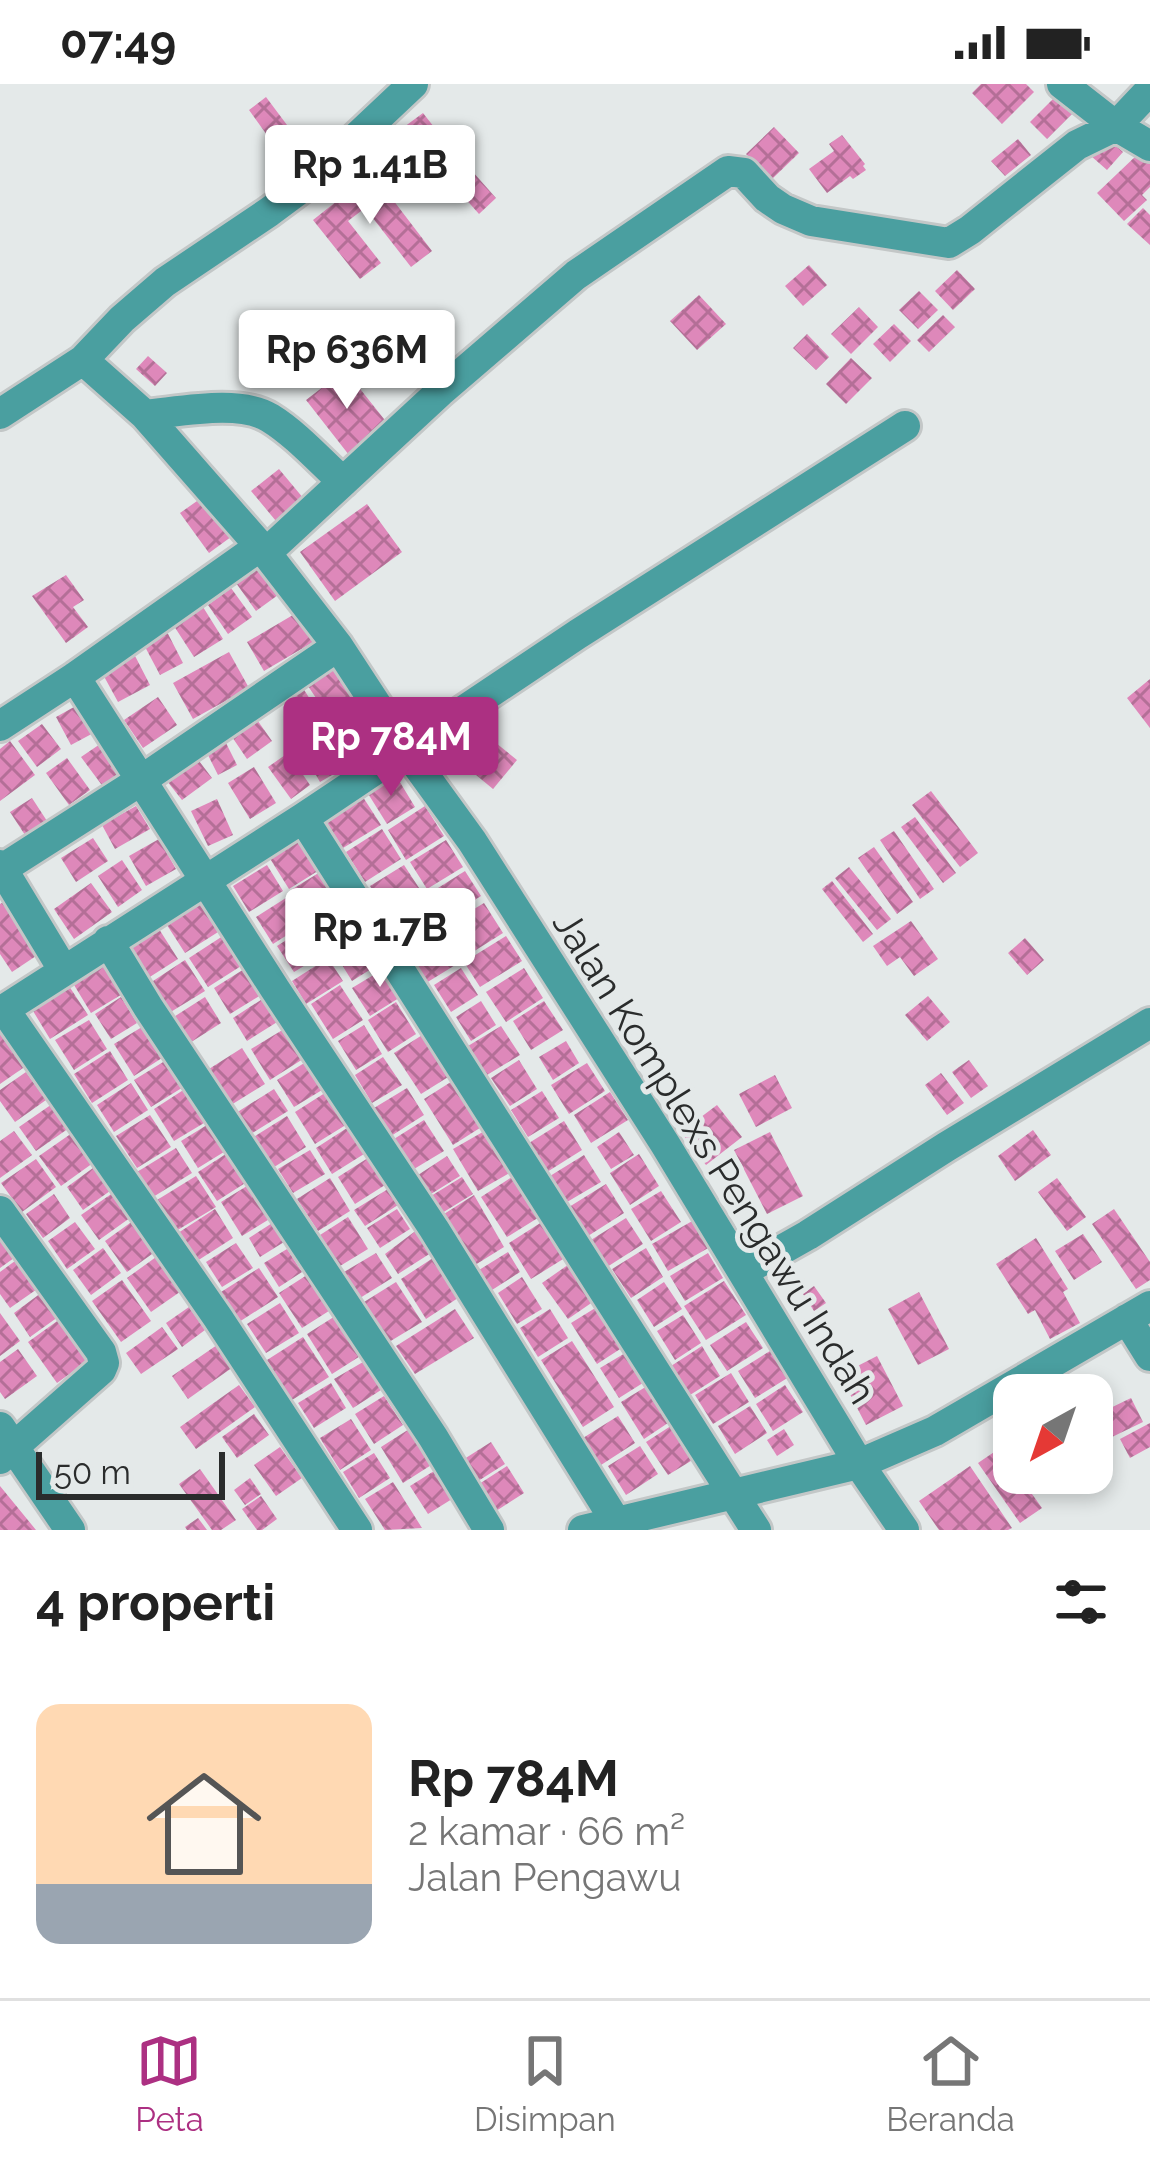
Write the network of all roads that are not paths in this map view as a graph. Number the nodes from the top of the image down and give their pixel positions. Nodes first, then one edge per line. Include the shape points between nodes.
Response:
1 (413, 84) edge
2 (1062, 84) edge
3 (1150, 90) edge
4 (1116, 126) junction
5 (1150, 146) edge
6 (83, 360) junction
7 (0, 414) edge
8 (145, 415) junction
9 (905, 426) dead end
10 (343, 482) junction
11 (262, 550) junction
12 (338, 646) junction
13 (75, 677) junction
14 (0, 726) edge
15 (406, 750) junction
16 (140, 782) junction
17 (303, 818) junction
18 (1, 867) edge
19 (205, 881) junction
20 (108, 941) junction
21 (64, 971) junction
22 (2, 1011) edge
23 (1150, 1023) edge
24 (0, 1211) edge
25 (744, 1271) junction
26 (1138, 1312) edge
27 (1150, 1356) edge
28 (5, 1444) edge
29 (859, 1464) junction
30 (734, 1493) junction
31 (618, 1527) edge
32 (70, 1530) edge
33 (357, 1530) edge
34 (490, 1530) edge
35 (583, 1530) edge
36 (756, 1530) edge
37 (904, 1530) edge

1 - 6 street via 308,183 164,282
2 - 4 street
3 - 4 street
4 - 5 street
4 - 10 street via 949,243 812,221 767,198 744,172 728,170 576,275
6 - 7 street
6 - 8 street, Jalan Komplexs Pengawu Indah
8 - 10 street via 253,411
8 - 11 street, Jalan Komplexs Pengawu Indah
9 - 15 street
10 - 11 street
11 - 12 street, Jalan Komplexs Pengawu Indah
11 - 13 street
12 - 15 street, Jalan Komplexs Pengawu Indah
12 - 16 street
13 - 14 street
13 - 16 street
15 - 17 street
15 - 25 street, Jalan Komplexs Pengawu Indah
16 - 18 street
16 - 19 street
17 - 19 street
17 - 30 street
18 - 21 street
19 - 20 street
19 - 31 street via 434,1228
20 - 21 street
20 - 34 street
21 - 22 street
22 - 33 street
23 - 25 street
24 - 28 street via 104,1363
25 - 29 street, Jalan Komplexs Pengawu Indah
26 - 27 street
26 - 29 street via 935,1431
28 - 32 street
29 - 30 street
29 - 37 street, Jalan Komplexs Pengawu Indah
30 - 31 street
30 - 36 street
31 - 35 street

